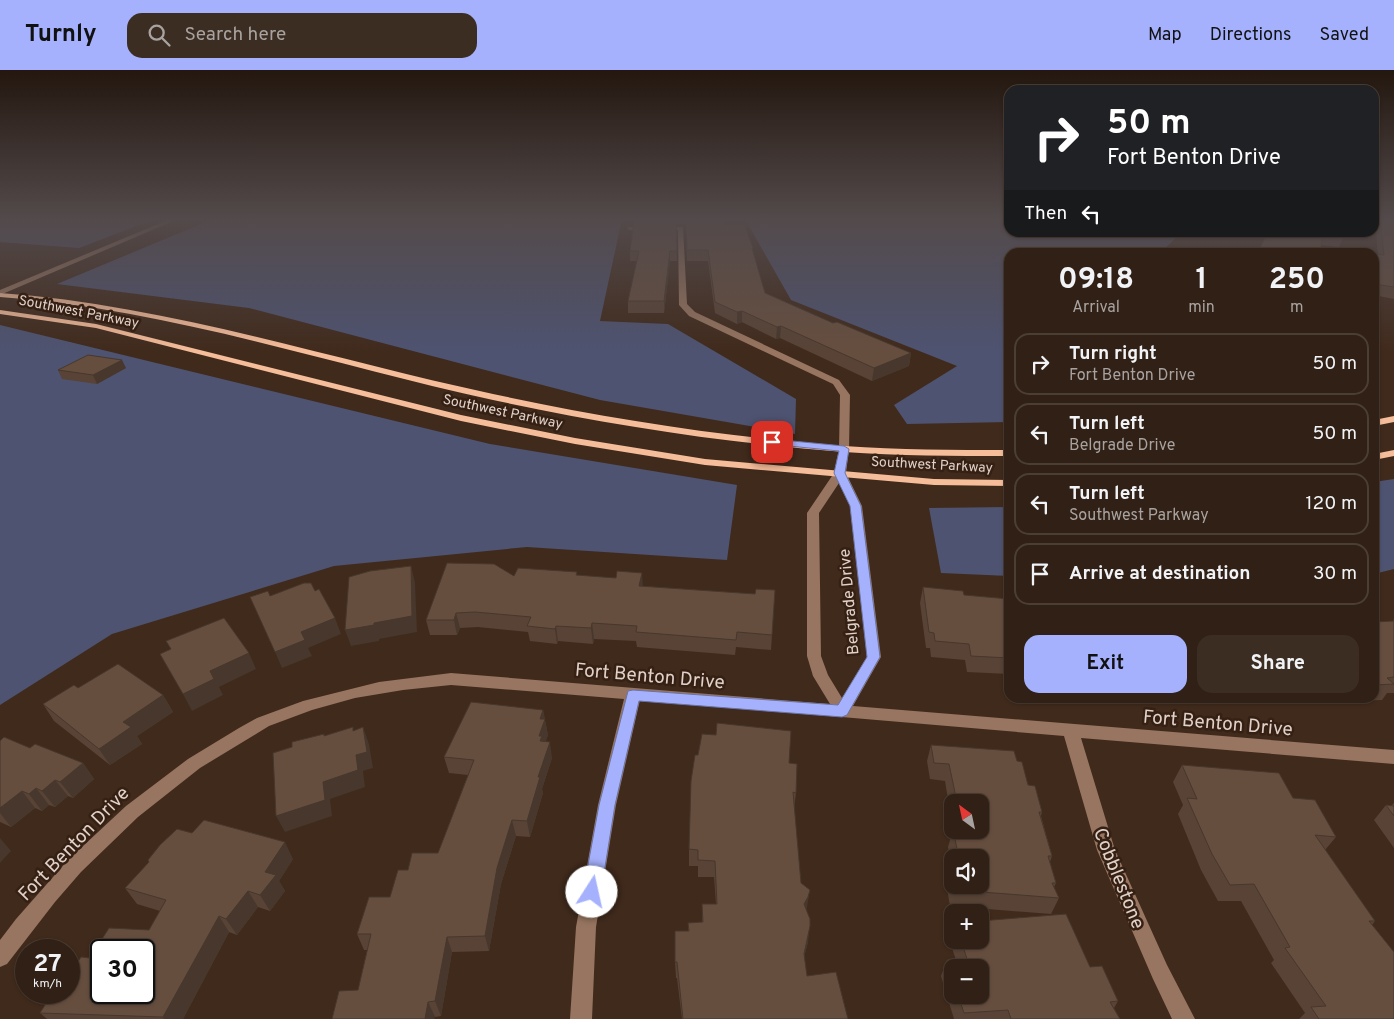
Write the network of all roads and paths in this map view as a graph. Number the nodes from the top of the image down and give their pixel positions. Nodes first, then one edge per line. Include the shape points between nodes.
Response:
1 (72, 263) edge
2 (684, 263) edge
3 (0, 294) edge
4 (0, 312) edge
5 (1394, 419) edge
6 (1379, 422) edge
7 (844, 449) junction
8 (1004, 453) edge
9 (1394, 454) edge
10 (1379, 456) edge
11 (840, 473) junction
12 (1004, 483) edge
13 (633, 695) junction
14 (842, 711) junction
15 (1070, 731) junction
16 (1394, 757) edge
17 (0, 957) edge
18 (581, 1019) edge
19 (1184, 1019) edge

1 - 3 street
2 - 7 street, Belgrade Drive via 683,305 692,314 836,382 845,395
3 - 7 main road, Southwest Parkway via 94,305 159,317 493,396 621,422
4 - 11 main road, Southwest Parkway via 96,326 461,418 575,442 705,462
5 - 6 main road
7 - 8 main road, Southwest Parkway
7 - 11 street, Belgrade Drive
9 - 10 main road
11 - 12 main road, Southwest Parkway via 934,482
11 - 14 street, Belgrade Drive via 856,506 874,657
11 - 14 street, Belgrade Drive via 813,513 814,656 821,676
13 - 14 street, Fort Benton Drive
13 - 17 street, Fort Benton Drive via 451,679 364,690 262,722 206,755 148,796 94,846
13 - 18 street via 607,805 586,927
14 - 15 street, Fort Benton Drive
15 - 16 street, Fort Benton Drive
15 - 19 street, Cobblestone via 1106,850

